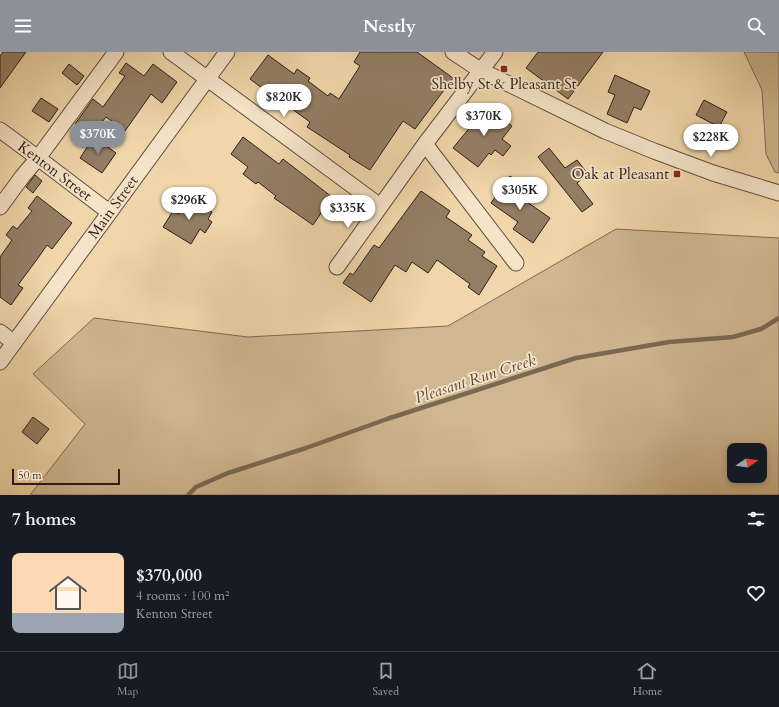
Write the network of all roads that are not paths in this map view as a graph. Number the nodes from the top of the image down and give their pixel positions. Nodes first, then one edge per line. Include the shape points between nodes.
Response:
1 (116, 52) edge
2 (171, 52) edge
3 (227, 52) edge
4 (453, 52) edge
5 (495, 52) edge
6 (480, 70) junction
7 (207, 79) junction
8 (0, 130) edge
9 (425, 144) junction
10 (38, 158) junction
11 (779, 194) edge
12 (380, 206) junction
13 (0, 207) edge
14 (110, 212) junction
15 (516, 263) dead end
16 (337, 267) dead end
17 (0, 332) edge
18 (14, 343) junction
19 (0, 362) edge

1 - 10 street
2 - 7 street
3 - 7 street, Main Street
4 - 6 street
5 - 6 street
6 - 9 street
6 - 11 street via 635,144
7 - 12 street
7 - 14 street, Main Street
8 - 10 street, Kenton Street
9 - 12 street
9 - 15 street
10 - 13 street
10 - 14 street, Kenton Street
12 - 16 street
14 - 18 street, Main Street
17 - 18 street
18 - 19 street, Main Street

